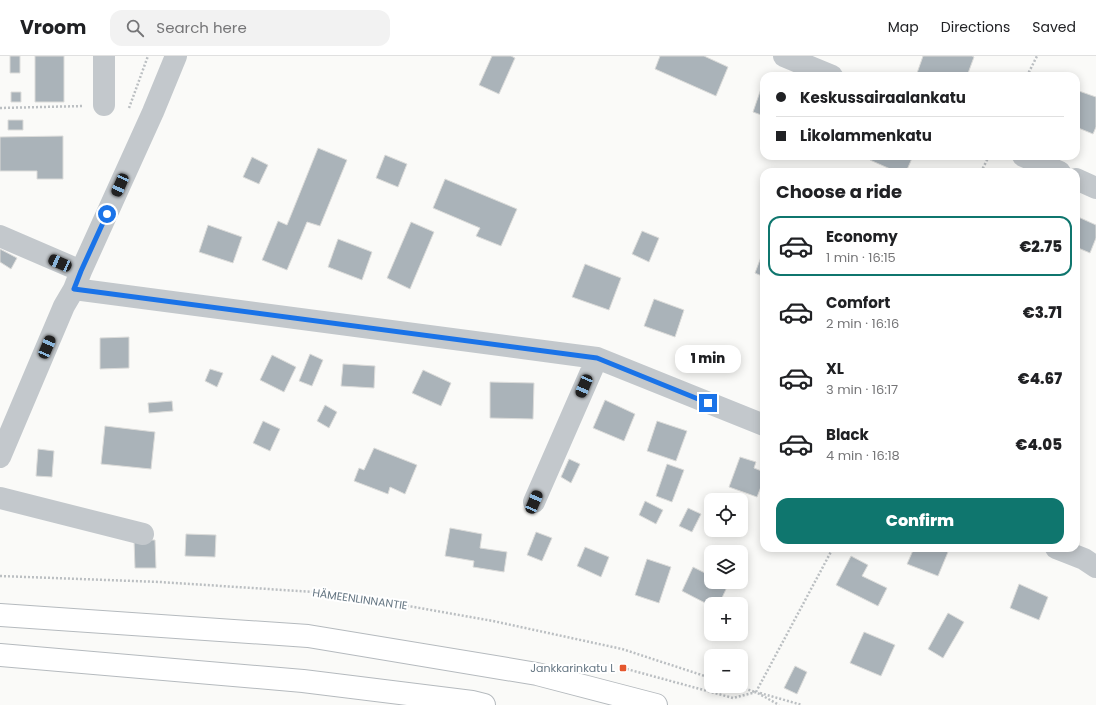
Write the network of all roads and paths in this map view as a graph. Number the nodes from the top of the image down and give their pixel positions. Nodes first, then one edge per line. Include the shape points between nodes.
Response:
1 (104, 56) edge
2 (176, 56) edge
3 (784, 56) edge
4 (1037, 56) edge
5 (822, 72) edge
6 (1029, 72) edge
7 (104, 105) joint
8 (0, 108) edge
9 (1032, 160) edge
10 (1050, 168) edge
11 (1080, 181) edge
12 (1096, 188) edge
13 (0, 236) edge
14 (78, 280) junction
15 (597, 358) junction
16 (760, 423) edge
17 (0, 457) edge
18 (0, 498) edge
19 (534, 502) dead end
20 (143, 534) dead end
21 (831, 552) edge
22 (1066, 552) edge
23 (1096, 567) edge
24 (0, 576) edge
25 (0, 614) edge
26 (0, 655) edge
27 (624, 668) dead end
28 (704, 676) edge
29 (748, 689) edge
30 (756, 692) junction
31 (484, 705) edge
32 (656, 705) edge
33 (779, 705) edge
34 (802, 705) edge

1 - 7 street
2 - 14 street
3 - 5 street
4 - 6 path
7 - 8 path
9 - 10 street
11 - 12 street
13 - 14 street
14 - 15 street
14 - 17 street via 64,306
15 - 16 street
15 - 19 street
18 - 20 street
21 - 30 path
22 - 23 street
24 - 28 path, HÄMEENLINNANTIE via 160,582 314,592 493,621 622,649
25 - 32 main road via 308,636 537,674
26 - 31 main road via 303,681
27 - 30 path via 733,698
29 - 30 path
30 - 33 path
30 - 34 path

